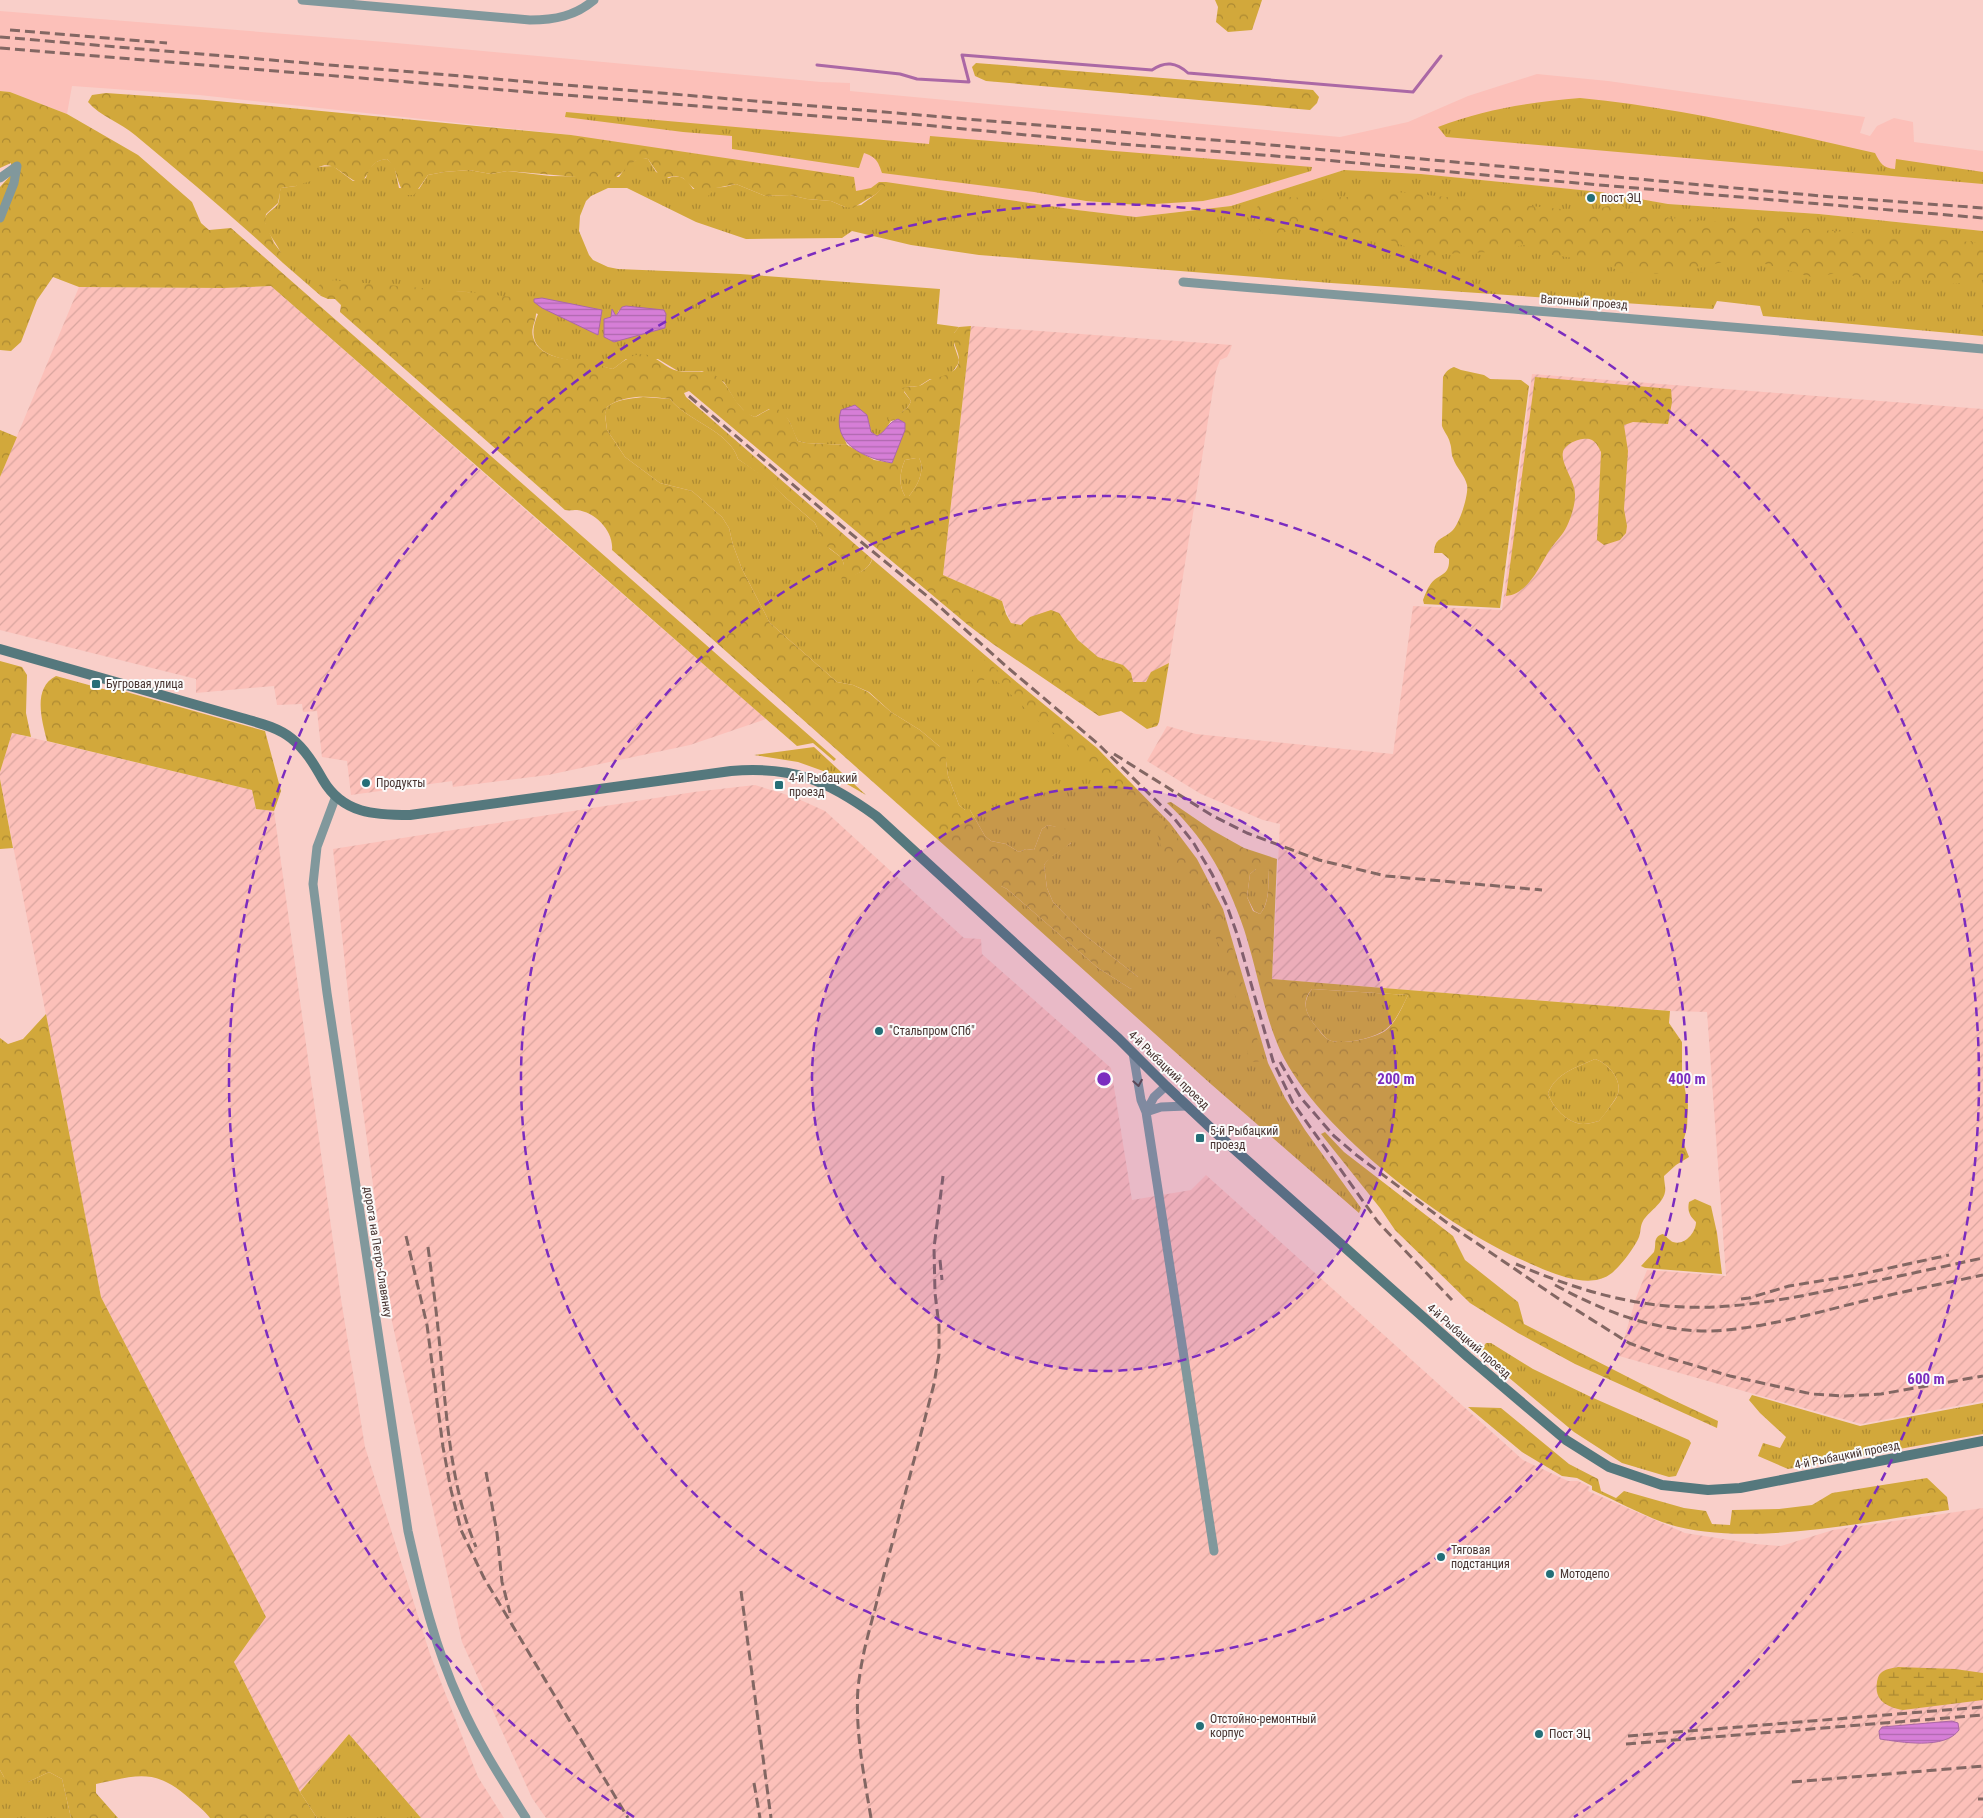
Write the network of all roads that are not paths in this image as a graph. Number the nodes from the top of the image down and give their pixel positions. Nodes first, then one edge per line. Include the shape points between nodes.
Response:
1 (302, 0) edge
2 (594, 0) edge
3 (0, 178) edge
4 (0, 218) edge
5 (1183, 282) dead end
6 (1983, 349) edge
7 (0, 649) edge
8 (336, 796) junction
9 (1132, 1053) junction
10 (1166, 1086) junction
11 (1187, 1106) junction
12 (1146, 1112) junction
13 (1983, 1441) edge
14 (1214, 1551) dead end
15 (526, 1818) edge

1 - 2 street via 553,20 571,15
3 - 4 street via 17,166
5 - 6 street, Вагонный проезд
7 - 8 street via 280,730 310,759
8 - 9 street, 4-й Рыбацкий проезд via 362,811 380,815 410,814 731,770 763,769 800,774 844,793 876,816
8 - 15 street, дорога на Петро-Славянку via 317,846 314,884 327,993 408,1531 423,1597 459,1700 473,1730
9 - 10 street, 4-й Рыбацкий проезд
9 -> 12 street
10 - 11 street, 4-й Рыбацкий проезд
10 - 12 street via 1154,1097
11 - 12 street via 1161,1107
11 - 13 street, 4-й Рыбацкий проезд via 1544,1423 1609,1467 1662,1485 1708,1490 1740,1488
12 - 14 street

